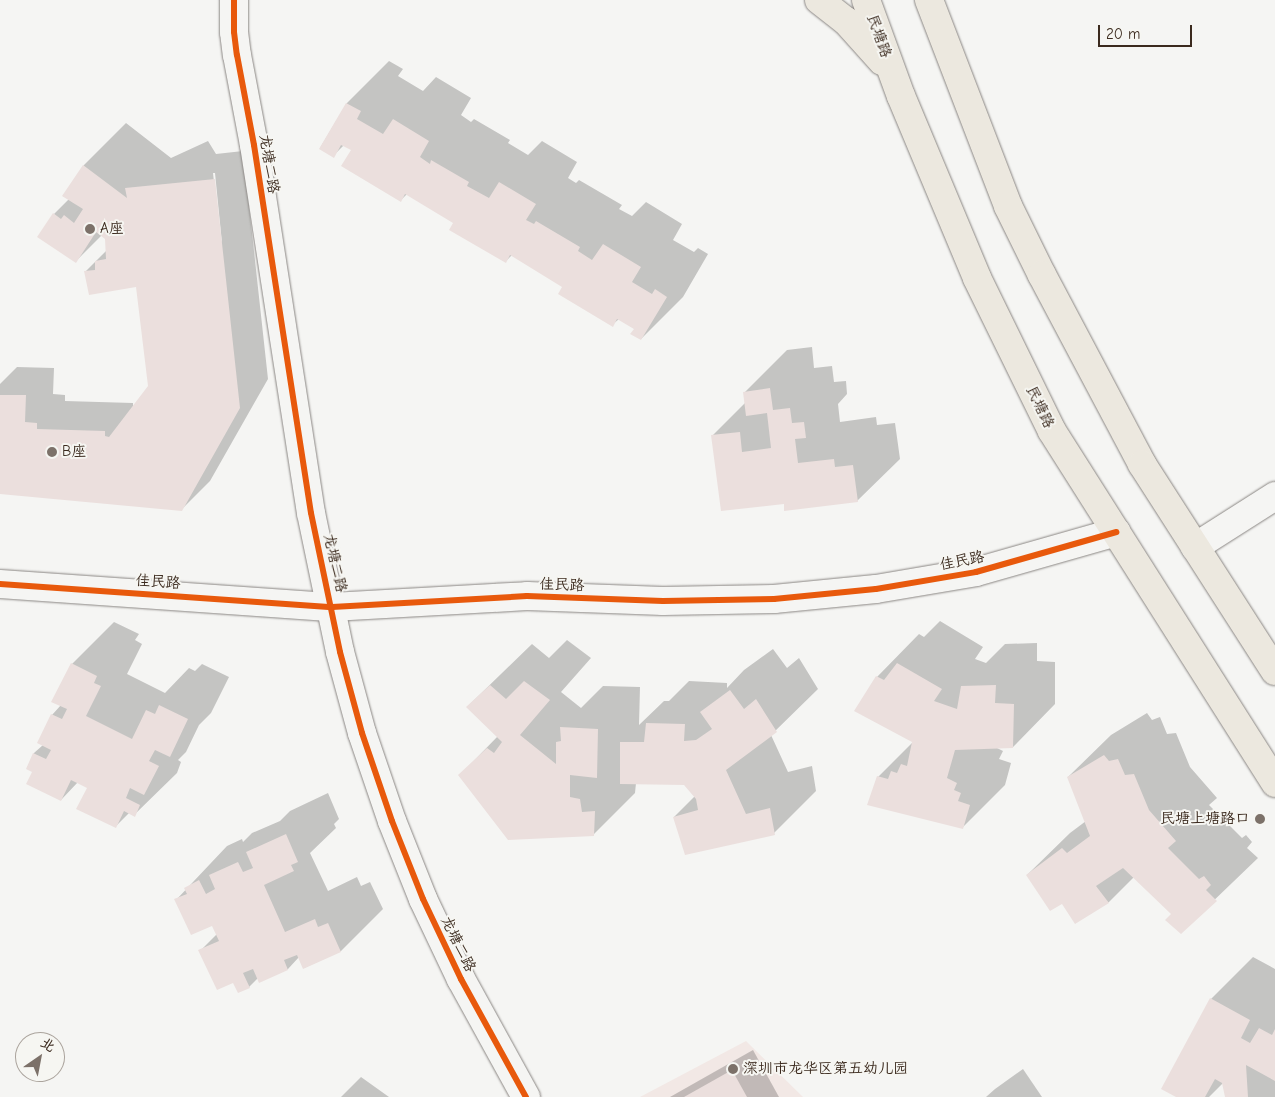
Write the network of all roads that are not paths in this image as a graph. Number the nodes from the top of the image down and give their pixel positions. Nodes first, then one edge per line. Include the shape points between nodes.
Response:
1 (234, 0) edge
2 (818, 0) edge
3 (866, 0) edge
4 (929, 0) edge
5 (894, 78) junction
6 (1275, 496) edge
7 (1116, 532) junction
8 (1195, 547) junction
9 (0, 584) edge
10 (332, 607) junction
11 (1275, 671) edge
12 (1275, 783) edge
13 (526, 1097) edge

1 - 10 street, 龙塘二路 via 237,55 311,513
2 - 5 main road via 852,28
3 - 5 main road, 民塘路
4 - 8 main road via 1016,224 1142,464
5 - 7 main road, 民塘路 via 977,278 1048,422
6 - 8 street
7 - 10 street, 佳民路 via 976,572 876,589 774,599 663,601 527,596
7 - 12 main road, 民塘路
8 - 11 main road
9 - 10 street, 佳民路
10 - 13 street, 龙塘二路 via 340,652 362,733 398,838 461,979

